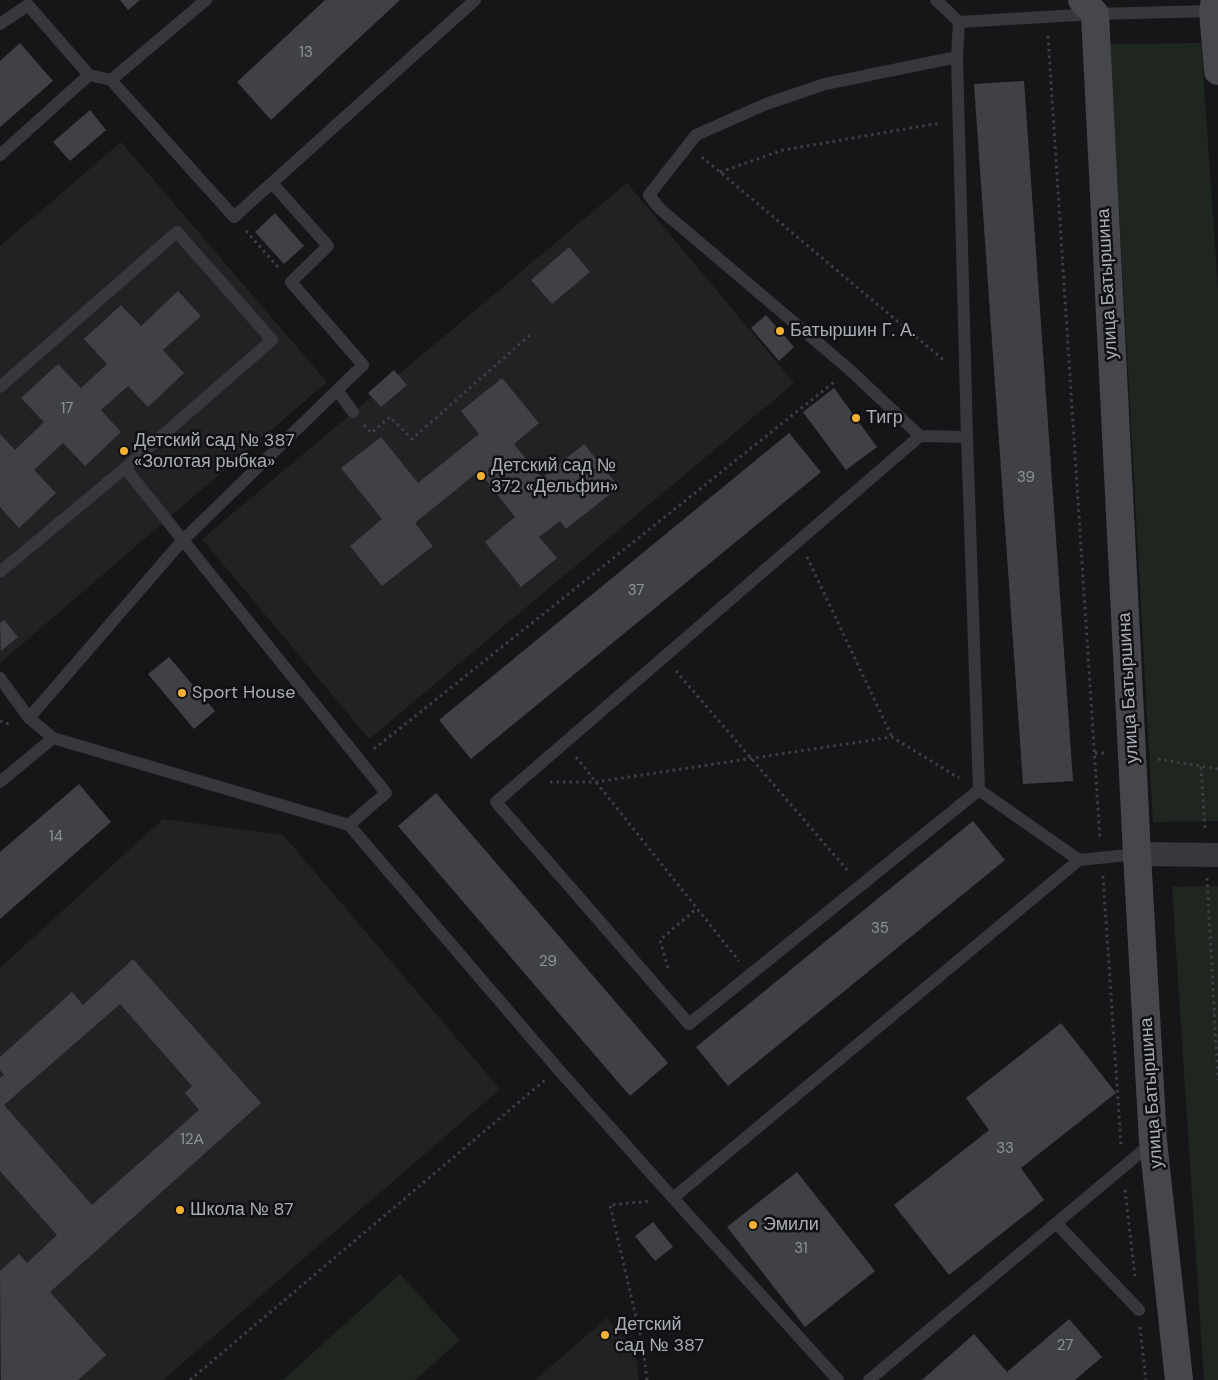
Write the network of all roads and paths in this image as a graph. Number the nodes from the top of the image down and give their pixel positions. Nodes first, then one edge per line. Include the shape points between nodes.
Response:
1 (206, 0) edge
2 (475, 0) edge
3 (936, 0) edge
4 (1214, 6) edge
5 (1088, 7) edge
6 (1047, 18) junction
7 (959, 22) junction
8 (0, 24) edge
9 (957, 57) junction
10 (1218, 71) edge
11 (89, 75) junction
12 (111, 80) junction
13 (959, 120) junction
14 (688, 146) junction
15 (0, 155) edge
16 (720, 173) junction
17 (272, 183) junction
18 (234, 217) junction
19 (291, 282) junction
20 (531, 334) dead end
21 (850, 370) junction
22 (965, 379) junction
23 (0, 387) edge
24 (337, 390) junction
25 (353, 412) joint
26 (920, 436) junction
27 (967, 437) junction
28 (125, 468) junction
29 (182, 541) junction
30 (799, 541) junction
31 (0, 572) edge
32 (664, 657) junction
33 (0, 678) edge
34 (29, 718) junction
35 (892, 737) junction
36 (53, 738) junction
37 (565, 742) junction
38 (752, 759) junction
39 (360, 760) junction
40 (1201, 767) dead end
41 (0, 782) edge
42 (520, 782) junction
43 (596, 782) junction
44 (980, 790) junction
45 (348, 825) junction
46 (1137, 854) junction
47 (1212, 855) edge
48 (1101, 857) junction
49 (1079, 860) junction
50 (860, 886) junction
51 (696, 909) junction
52 (750, 975) junction
53 (680, 1014) junction
54 (558, 1069) junction
55 (1218, 1080) edge
56 (1154, 1141) junction
57 (1123, 1167) junction
58 (673, 1198) junction
59 (1056, 1223) junction
60 (1139, 1310) junction
61 (190, 1380) edge
62 (647, 1380) edge
63 (838, 1380) edge
64 (869, 1380) edge
65 (1146, 1380) edge
66 (1179, 1380) edge

1 - 12 lane
2 - 17 lane
3 - 7 lane
4 - 5 lane
4 - 10 street
5 - 6 lane
5 - 46 street, улица Батыршина
6 - 7 lane
6 - 48 path
7 - 9 lane
8 - 11 lane via 28,5
9 - 13 lane
9 - 14 lane via 825,84 766,104 696,134
11 - 12 lane
11 - 15 lane
12 - 18 lane
13 - 16 path via 782,150
13 - 22 lane
14 - 16 path
14 - 21 lane via 650,195 659,208
16 - 22 path
17 - 18 lane
17 - 19 lane via 328,246
18 - 19 path
19 - 24 lane via 363,365
20 - 25 path via 412,439 390,417 371,433
21 - 26 lane
21 - 39 path
22 - 27 lane
23 - 28 lane via 177,232 272,340
24 - 25 lane
24 - 29 lane
26 - 27 lane
26 - 30 lane
27 - 44 lane
28 - 29 lane
28 - 31 lane
29 - 34 lane
29 - 39 lane
30 - 32 lane
30 - 35 path
32 - 37 lane
32 - 38 path
33 - 34 lane
34 - 36 lane
35 - 38 path
35 - 44 path
36 - 41 lane
36 - 45 lane
37 - 42 lane
37 - 43 path
38 - 43 path
38 - 50 path
39 - 45 lane via 386,793
40 - 47 path
42 - 43 path
42 - 53 lane via 496,802
43 - 51 path
44 - 49 lane
44 - 50 lane
45 - 54 lane
46 - 47 street
46 - 48 lane
46 - 56 street, улица Батыршина
47 - 55 path
48 - 49 lane
48 - 57 path
49 - 58 lane
50 - 52 lane
51 - 52 path
51 - 53 path via 660,940
52 - 53 lane via 689,1024
54 - 58 lane
54 - 61 path
56 - 57 lane
56 - 66 street, улица Батыршина
57 - 59 lane
57 - 60 path
58 - 62 path via 610,1205 643,1347
58 - 63 lane
59 - 60 lane
59 - 64 lane
60 - 65 path

